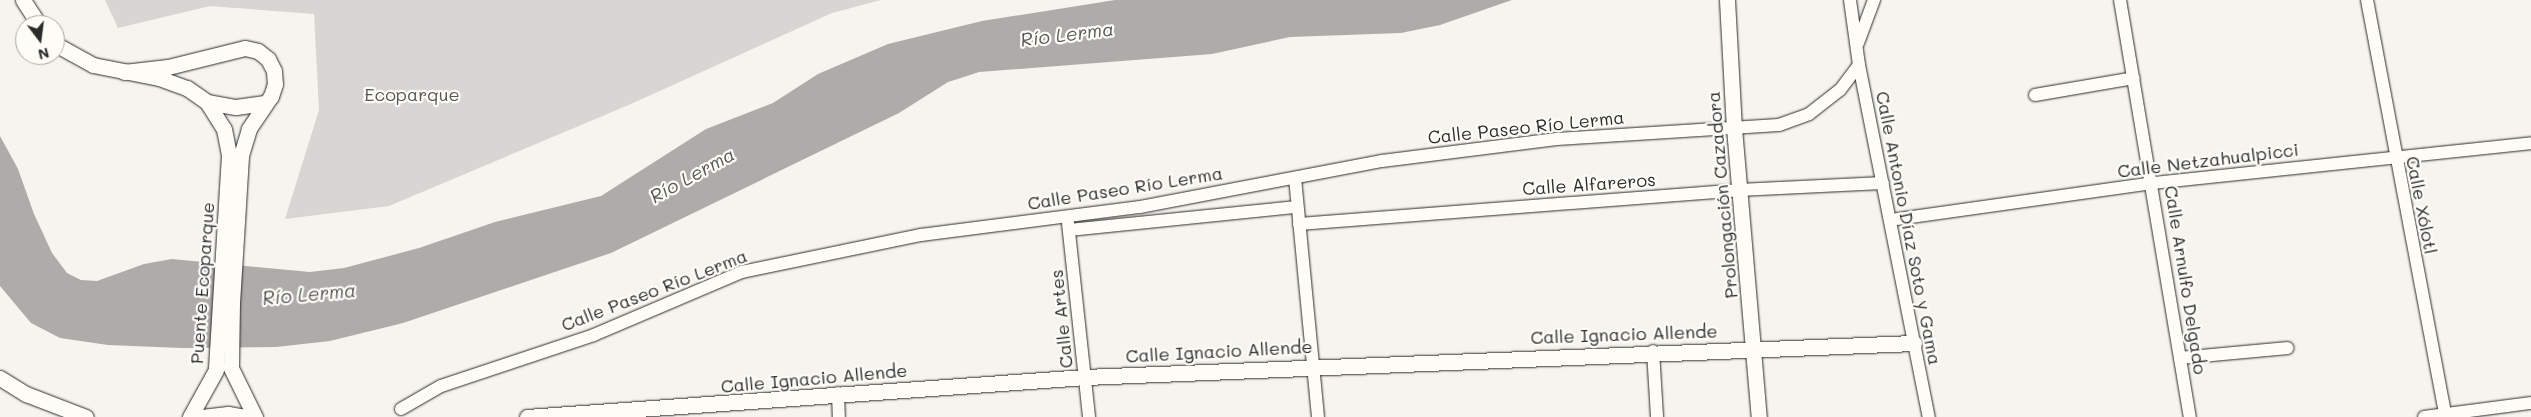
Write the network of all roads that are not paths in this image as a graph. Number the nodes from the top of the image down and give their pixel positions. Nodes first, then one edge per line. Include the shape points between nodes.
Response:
1 (23, 0) edge
2 (1727, 0) edge
3 (1850, 0) edge
4 (1874, 0) edge
5 (2120, 0) edge
6 (2367, 0) edge
7 (33, 15) edge
8 (1857, 46) junction
9 (65, 50) edge
10 (190, 63) junction
11 (1859, 65) junction
12 (124, 72) junction
13 (2134, 78) junction
14 (187, 88) junction
15 (2035, 95) dead end
16 (207, 102) junction
17 (265, 103) junction
18 (1734, 128) junction
19 (2531, 142) edge
20 (236, 144) junction
21 (2394, 155) junction
22 (1295, 178) junction
23 (1883, 183) junction
24 (2153, 183) junction
25 (1739, 190) junction
26 (1297, 207) junction
27 (1890, 220) junction
28 (1068, 223) junction
29 (1298, 224) junction
30 (1914, 343) junction
31 (1753, 348) junction
32 (2288, 348) dead end
33 (1653, 352) junction
34 (2180, 358) junction
35 (1312, 365) junction
36 (224, 369) junction
37 (1085, 377) junction
38 (0, 378) edge
39 (838, 393) junction
40 (2531, 403) edge
41 (401, 410) dead end
42 (591, 414) edge
43 (2445, 416) edge
44 (86, 417) edge
45 (190, 417) edge
46 (202, 417) edge
47 (246, 417) edge
48 (255, 417) edge
49 (527, 417) edge
50 (839, 417) edge
51 (1089, 417) edge
52 (1318, 417) edge
53 (1657, 417) edge
54 (1759, 417) edge
55 (1929, 417) edge
56 (2190, 417) edge
57 (2424, 417) edge

1 - 7 street
2 - 18 street, Prolongación Cazadora
3 - 8 street, Calle Antonio Díaz Soto y Gama
4 - 8 street
5 - 13 street, Calle Arnulfo Delgado
6 - 21 street, Calle Xólotl
8 - 11 street, Calle Antonio Díaz Soto y Gama
9 - 12 street via 92,65
10 - 12 street
10 - 14 street via 186,75
10 - 17 street via 232,49 258,51 268,59 274,71 275,84
11 - 18 street, Calle Paseo Río Lerma via 1840,90 1809,114 1780,126
11 - 23 street, Calle Antonio Díaz Soto y Gama
12 - 14 street
13 - 15 street
13 - 24 street, Calle Arnulfo Delgado
14 - 16 street
16 - 17 street via 236,107
16 - 20 street
17 - 20 street
18 - 22 street, Calle Paseo Río Lerma via 1557,139 1382,162
18 - 25 street, Prolongación Cazadora
19 - 21 street, Calle Netzahualpicci
20 - 36 street, Puente Ecoparque via 232,304
21 - 24 street, Calle Netzahualpicci
21 - 43 street, Calle Xólotl
22 - 26 street
22 - 28 street, Calle Paseo Río Lerma
23 - 25 street, Calle Alfareros
23 - 27 street, Calle Antonio Díaz Soto y Gama
24 - 27 street, Calle Netzahualpicci
24 - 34 street, Calle Arnulfo Delgado
25 - 29 street, Calle Alfareros
25 - 31 street, Prolongación Cazadora
26 - 28 street
26 - 29 street
27 - 30 street, Calle Antonio Díaz Soto y Gama
28 - 37 street, Calle Artes
28 - 41 street, Calle Paseo Río Lerma via 921,235 742,272 594,335 441,386 415,398
29 - 35 street
30 - 31 street, Calle Ignacio Allende
30 - 55 street, Calle Antonio Díaz Soto y Gama
31 - 33 street, Calle Ignacio Allende
31 - 54 street, Prolongación Cazadora
32 - 34 street
33 - 35 street, Calle Ignacio Allende
33 - 53 street
34 - 56 street, Calle Arnulfo Delgado
35 - 37 street, Calle Ignacio Allende
35 - 52 street
36 - 45 street, Puente Ecoparque
36 - 48 street, Puente Ecoparque
37 - 39 street, Calle Ignacio Allende
37 - 51 street, Calle Artes
38 - 44 street via 26,394
39 - 42 street, Calle Ignacio Allende
39 - 50 street
40 - 43 street
42 - 49 street, Calle Ignacio Allende
43 - 57 street
46 - 47 street via 228,414

